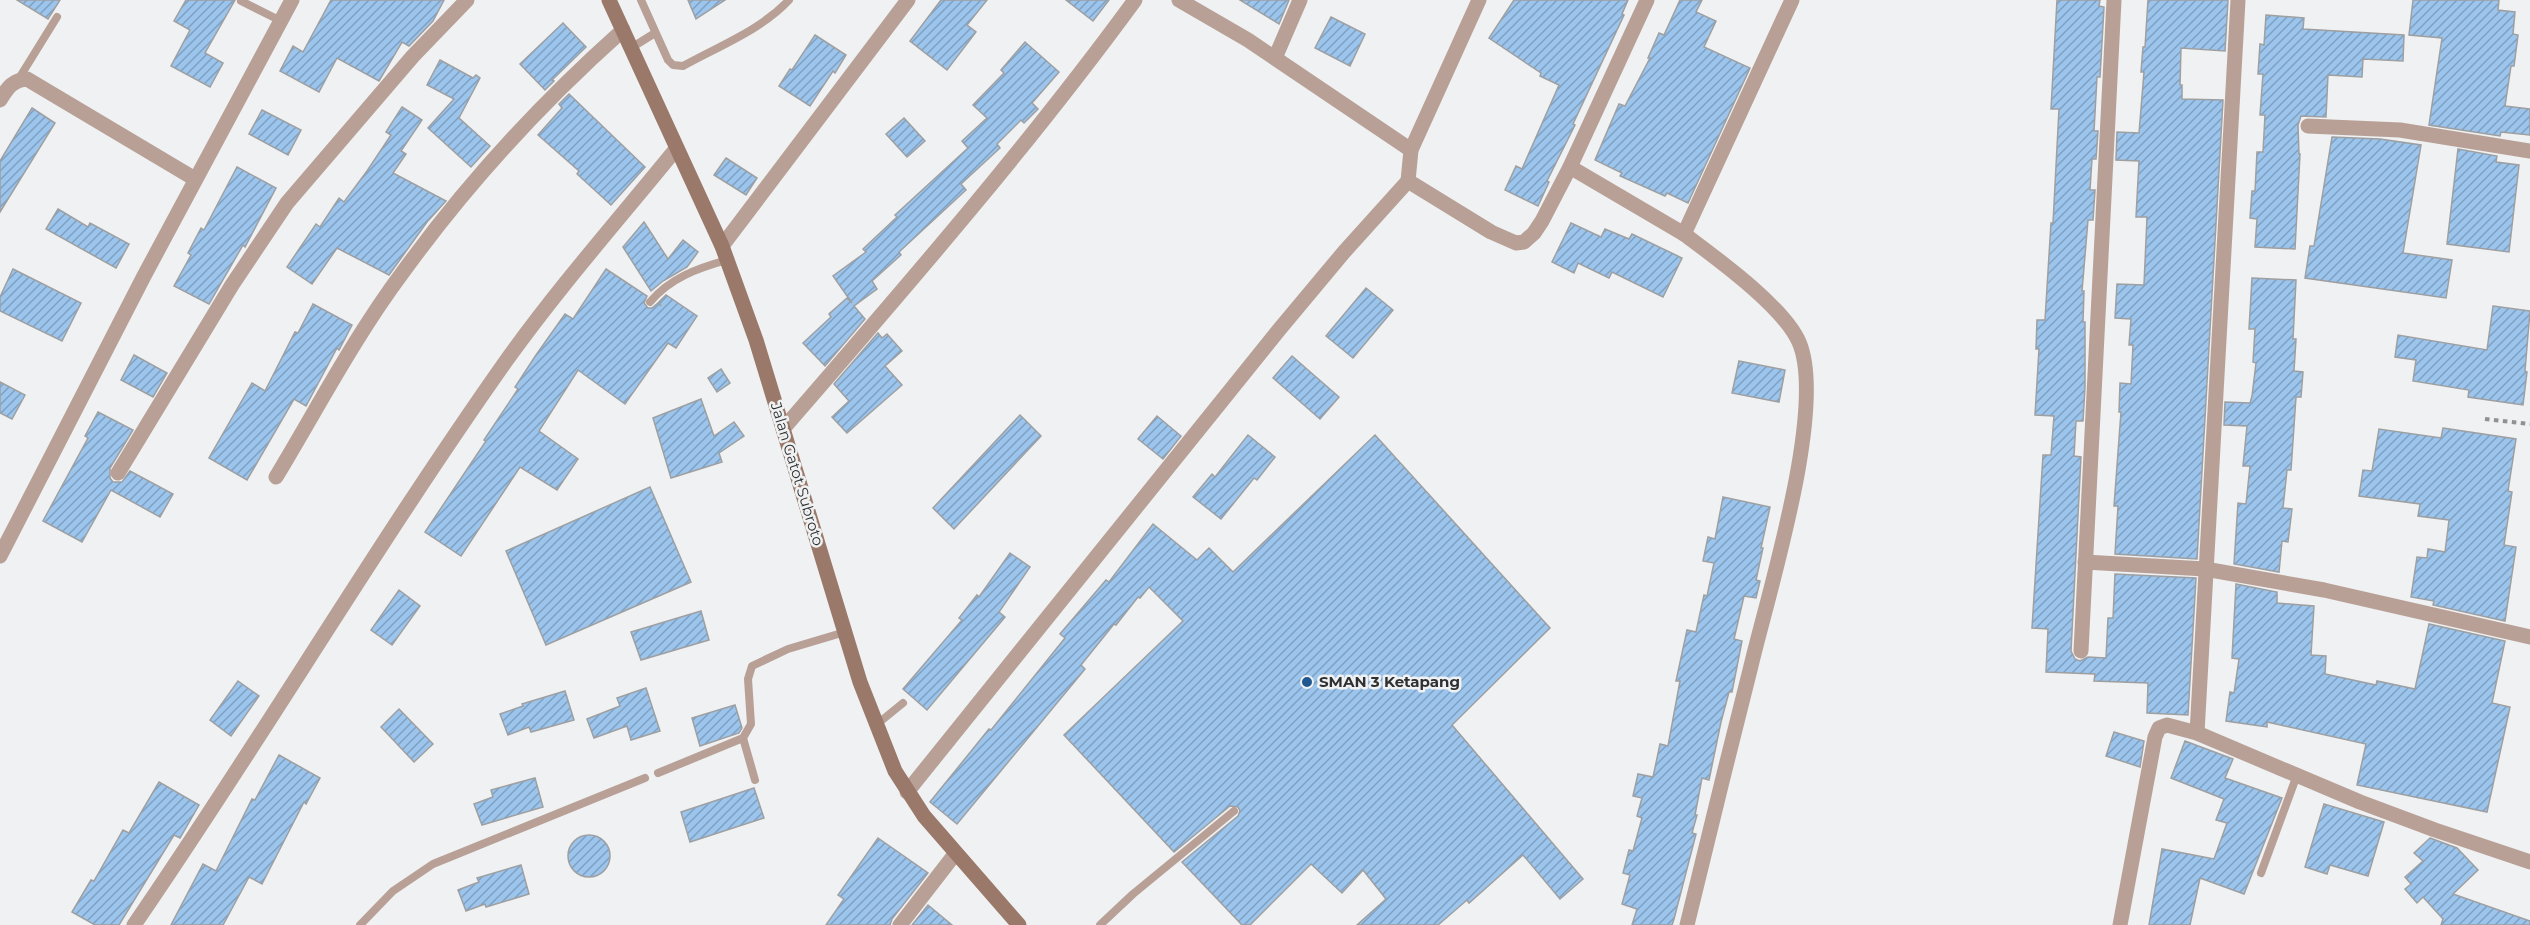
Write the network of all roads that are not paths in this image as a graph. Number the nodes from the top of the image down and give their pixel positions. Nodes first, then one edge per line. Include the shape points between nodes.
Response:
1 (291, 0) edge
2 (467, 0) edge
3 (609, 0) edge
4 (640, 0) edge
5 (789, 0) edge
6 (908, 0) edge
7 (1135, 0) edge
8 (1179, 0) edge
9 (1300, 0) edge
10 (1479, 0) edge
11 (1647, 0) edge
12 (1792, 0) edge
13 (2114, 0) edge
14 (2238, 0) edge
15 (241, 1) edge
16 (57, 17) dead end
17 (281, 21) junction
18 (623, 30) junction
19 (655, 33) junction
20 (631, 48) junction
21 (1275, 58) junction
22 (18, 80) junction
23 (0, 100) edge
24 (2308, 126) dead end
25 (676, 149) junction
26 (1411, 150) junction
27 (2530, 151) edge
28 (1570, 167) junction
29 (195, 179) junction
30 (1408, 181) junction
31 (1684, 234) junction
32 (725, 253) junction
33 (650, 302) dead end
34 (783, 429) junction
35 (118, 473) dead end
36 (276, 477) dead end
37 (0, 556) edge
38 (2085, 562) junction
39 (2205, 569) junction
40 (845, 632) junction
41 (2530, 638) edge
42 (2081, 651) dead end
43 (903, 703) dead end
44 (876, 725) junction
45 (2197, 734) junction
46 (743, 738) junction
47 (658, 773) dead end
48 (2297, 775) junction
49 (645, 778) dead end
50 (755, 780) dead end
51 (907, 792) junction
52 (1234, 811) dead end
53 (955, 854) junction
54 (2530, 862) edge
55 (2261, 873) dead end
56 (134, 925) edge
57 (360, 925) edge
58 (900, 925) edge
59 (1019, 925) edge
60 (1100, 925) edge
61 (1687, 925) edge
62 (2120, 925) edge

1 - 17 street
2 - 35 street via 413,56 287,203 232,285
3 - 18 street, Jalan Gatot Subroto
4 - 19 lane
5 - 19 lane via 758,25 683,66 668,60
6 - 32 street
7 - 34 street via 926,264
8 - 21 street
9 - 21 street
10 - 26 street
11 - 28 street
12 - 31 street
13 - 38 street
14 - 39 street
15 - 17 lane
16 - 22 lane
17 - 29 street
18 - 20 street, Jalan Gatot Subroto
18 - 36 street via 516,135 402,273
19 - 20 lane
20 - 25 street, Jalan Gatot Subroto
21 - 26 street
22 - 23 street
22 - 29 street via 27,79 42,87
24 - 27 street via 2400,130
25 - 32 street, Jalan Gatot Subroto
25 - 56 street via 508,359
26 - 30 street
28 - 30 street via 1534,233 1524,242 1516,243
28 - 31 street
29 - 37 street
30 - 51 street via 1278,331
31 - 61 street via 1731,270 1781,318 1798,342 1807,375 1807,403 1794,487
32 - 33 lane via 669,284
32 - 34 street, Jalan Gatot Subroto
34 - 40 street, Jalan Gatot Subroto
38 - 39 street
38 - 42 street
39 - 41 street via 2324,590
39 - 45 street
40 - 44 street, Jalan Gatot Subroto
40 - 46 lane via 788,649 752,666 748,679 751,724
43 - 44 lane
44 - 51 street, Jalan Gatot Subroto
45 - 48 street
45 - 62 street via 2167,725 2159,728 2155,736
46 - 47 lane
46 - 50 lane
48 - 54 street via 2434,830
48 - 55 lane
49 - 57 lane via 433,864 393,891
51 - 53 street, Jalan Gatot Subroto
52 - 60 lane
53 - 58 street
53 - 59 street, Jalan Gatot Subroto

